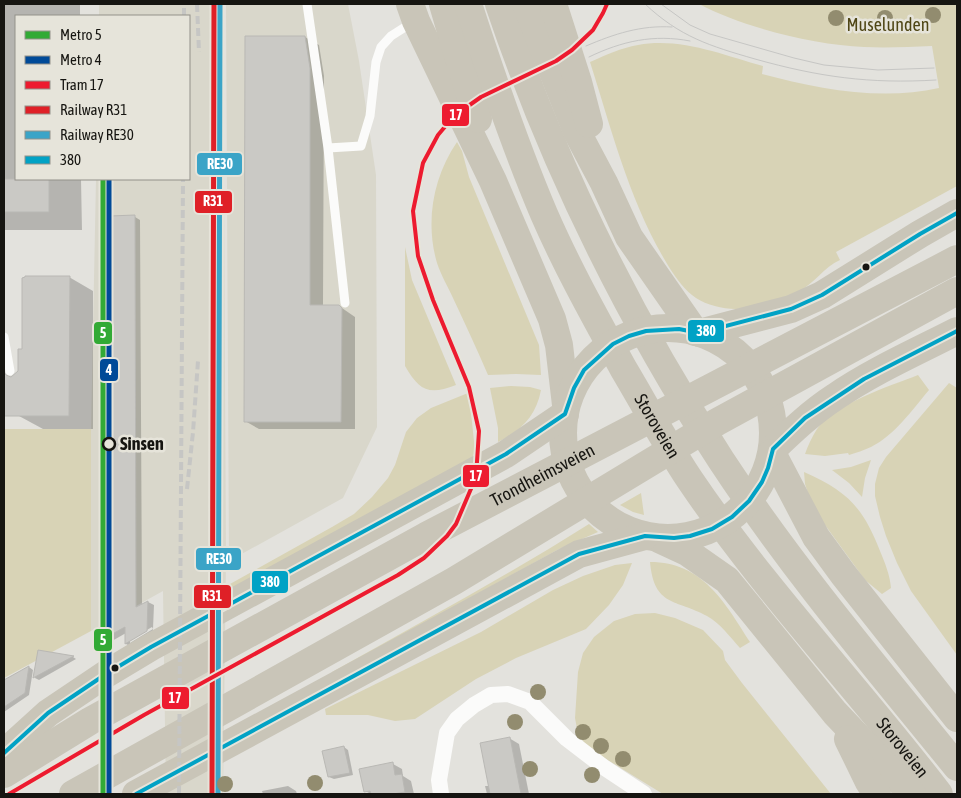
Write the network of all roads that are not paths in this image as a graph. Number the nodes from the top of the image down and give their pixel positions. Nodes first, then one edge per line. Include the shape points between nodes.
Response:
1 (307, 4) edge
2 (443, 4) edge
3 (468, 4) edge
4 (499, 4) edge
5 (526, 4) edge
6 (553, 4) edge
7 (413, 12) edge
8 (474, 64) junction
9 (328, 148) junction
10 (493, 182) junction
11 (604, 183) junction
12 (957, 213) edge
13 (957, 259) edge
14 (957, 291) edge
15 (345, 303) dead end
16 (957, 331) edge
17 (697, 332) junction
18 (4, 337) edge
19 (10, 371) dead end
20 (566, 410) junction
21 (772, 451) junction
22 (651, 537) junction
23 (835, 713) junction
24 (957, 718) edge
25 (4, 753) edge
26 (957, 767) edge
27 (4, 774) edge
28 (146, 789) edge
29 (73, 794) edge
30 (442, 794) edge
31 (644, 794) edge
32 (877, 794) edge
33 (912, 794) edge
34 (939, 794) edge

1 - 9 lane
2 - 8 highway
3 - 8 highway, Storoveien
4 - 26 highway, Storoveien via 548,133 604,256 691,412 813,588
5 - 11 highway via 578,132
6 - 11 highway via 578,82
7 - 9 lane via 381,47 376,62 370,116 361,146
7 - 10 highway
8 - 10 highway via 478,116
8 - 34 highway, Storoveien via 512,134 570,270 690,480 785,607 832,660
9 - 15 lane
10 - 20 highway via 552,319 559,346
11 - 17 highway via 630,237
12 - 17 highway via 822,295 792,309
13 - 27 highway, Trondheimsveien via 426,536 90,721
14 - 29 highway via 717,422 454,581
16 - 21 highway via 835,397 805,418
17 - 20 highway via 663,328 629,336 613,344 584,370
17 - 21 highway via 736,353 763,386 772,420
18 - 19 lane
20 - 22 highway via 563,436 566,459 574,481 604,516 623,528
20 - 25 highway via 506,454 106,674 48,713
21 - 22 highway via 762,482 732,517 712,529 690,536
21 - 24 highway via 816,537
22 - 23 highway via 687,552 727,580
22 - 28 highway via 579,554
23 - 32 highway
23 - 33 highway
30 - 31 street via 439,780 447,732 474,705 491,695 508,694 530,702 567,739

